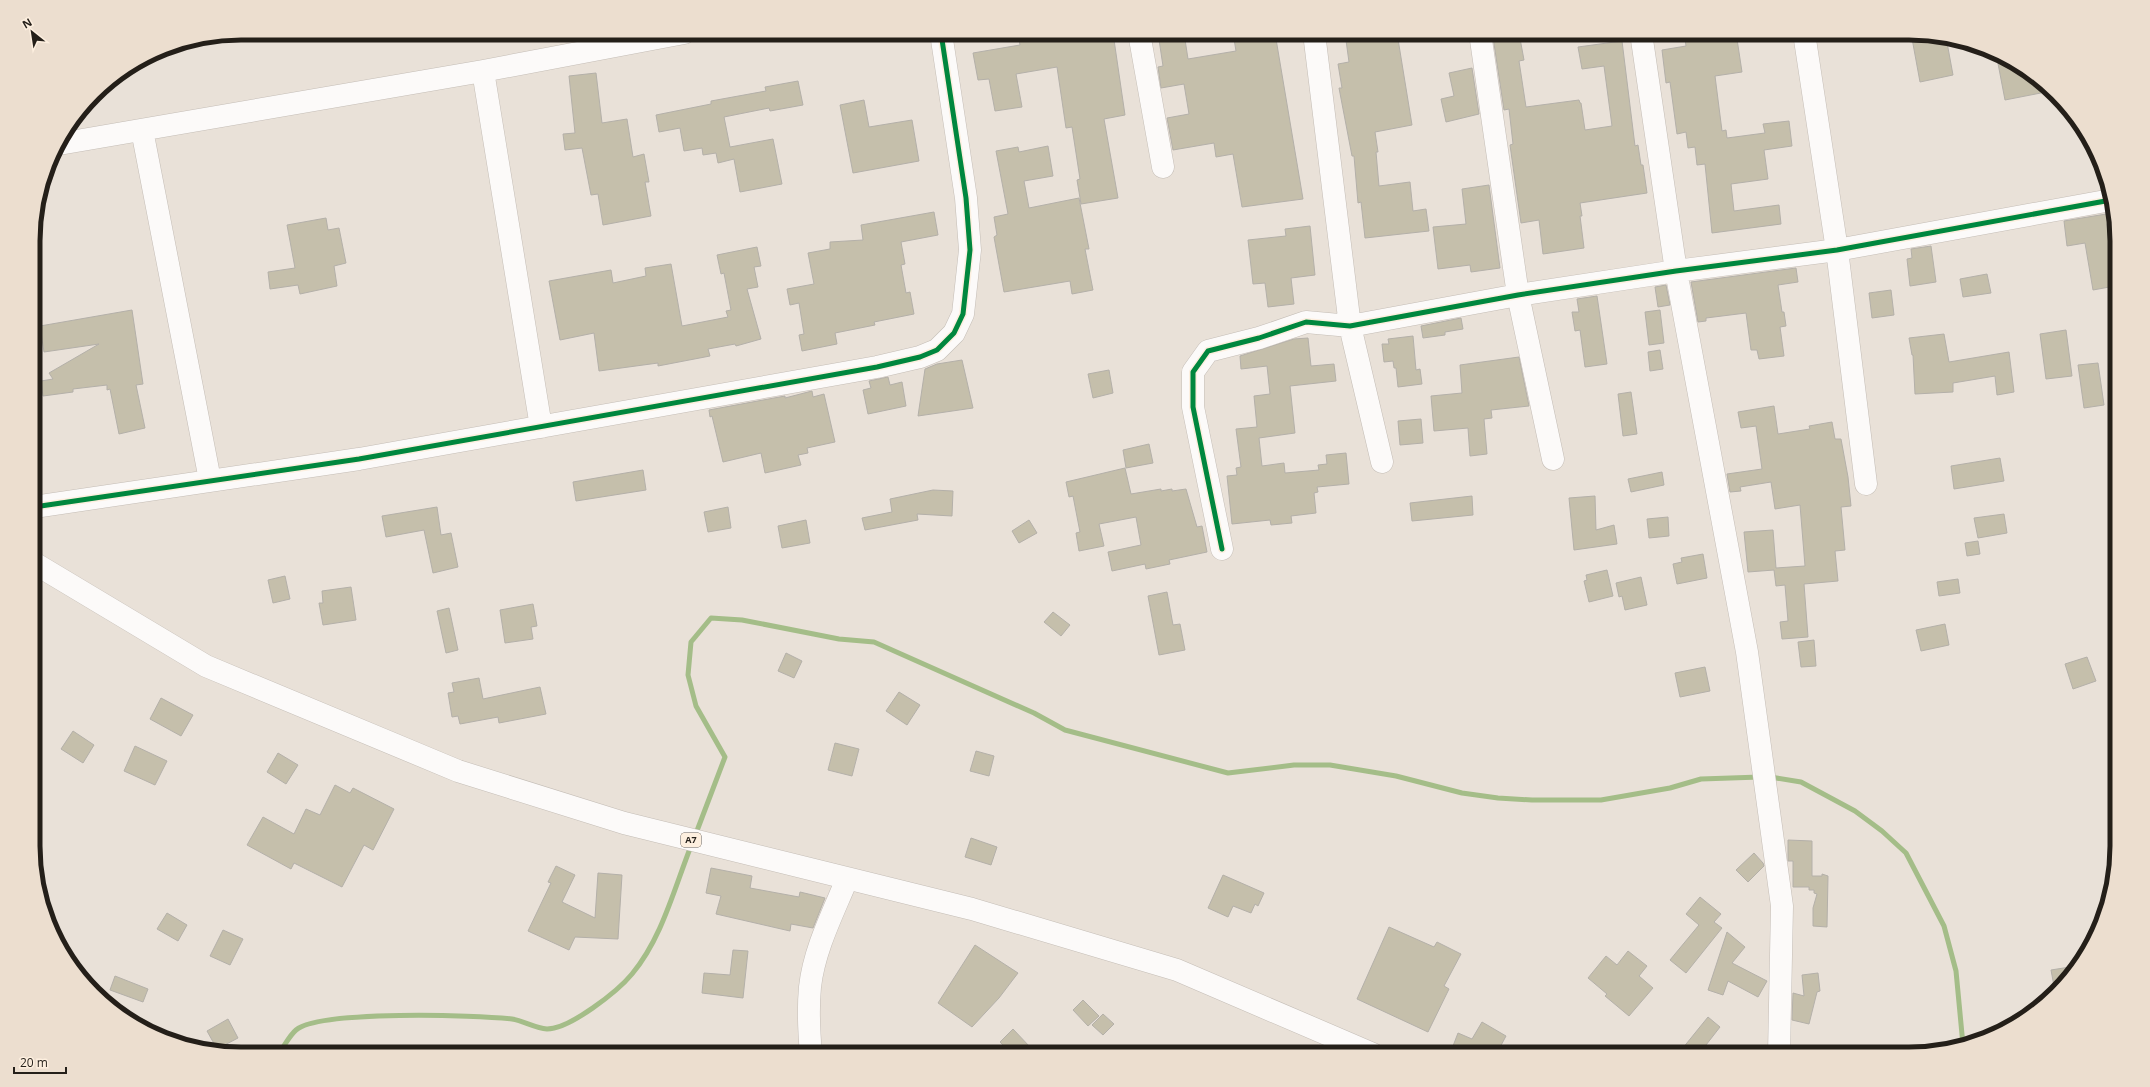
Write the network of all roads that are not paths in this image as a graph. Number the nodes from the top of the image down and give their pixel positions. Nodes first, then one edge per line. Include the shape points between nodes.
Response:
1 (647, 40) edge
2 (942, 40) edge
3 (1139, 40) edge
4 (1315, 40) edge
5 (1481, 40) edge
6 (1642, 40) edge
7 (1805, 40) edge
8 (483, 71) junction
9 (142, 130) junction
10 (66, 143) edge
11 (1163, 167) dead end
12 (2106, 201) edge
13 (1837, 250) junction
14 (1676, 271) junction
15 (1518, 295) junction
16 (1350, 326) junction
17 (541, 427) junction
18 (1553, 458) dead end
19 (1382, 462) dead end
20 (210, 480) junction
21 (1866, 484) dead end
22 (40, 506) edge
23 (1222, 549) dead end
24 (40, 568) edge
25 (847, 880) junction
26 (810, 1047) edge
27 (1357, 1047) edge
28 (1779, 1047) edge

1 - 8 street
2 - 17 street via 966,198 970,250 963,314 946,343 920,357 877,367
3 - 11 street
4 - 16 street
5 - 15 street
6 - 14 street
7 - 13 street
8 - 9 street
8 - 17 street
9 - 10 street
9 - 20 street
12 - 13 street
13 - 14 street
13 - 21 street
14 - 15 street
14 - 28 street via 1747,652 1781,898
15 - 16 street
15 - 18 street
16 - 19 street
16 - 23 street via 1306,322 1285,328 1259,338 1208,351 1193,372 1193,407
17 - 20 street via 359,459
20 - 22 street
24 - 25 street, A7 via 206,666 458,772 624,823
25 - 26 street via 819,948 810,986
25 - 27 street, A7 via 972,909 1177,970

